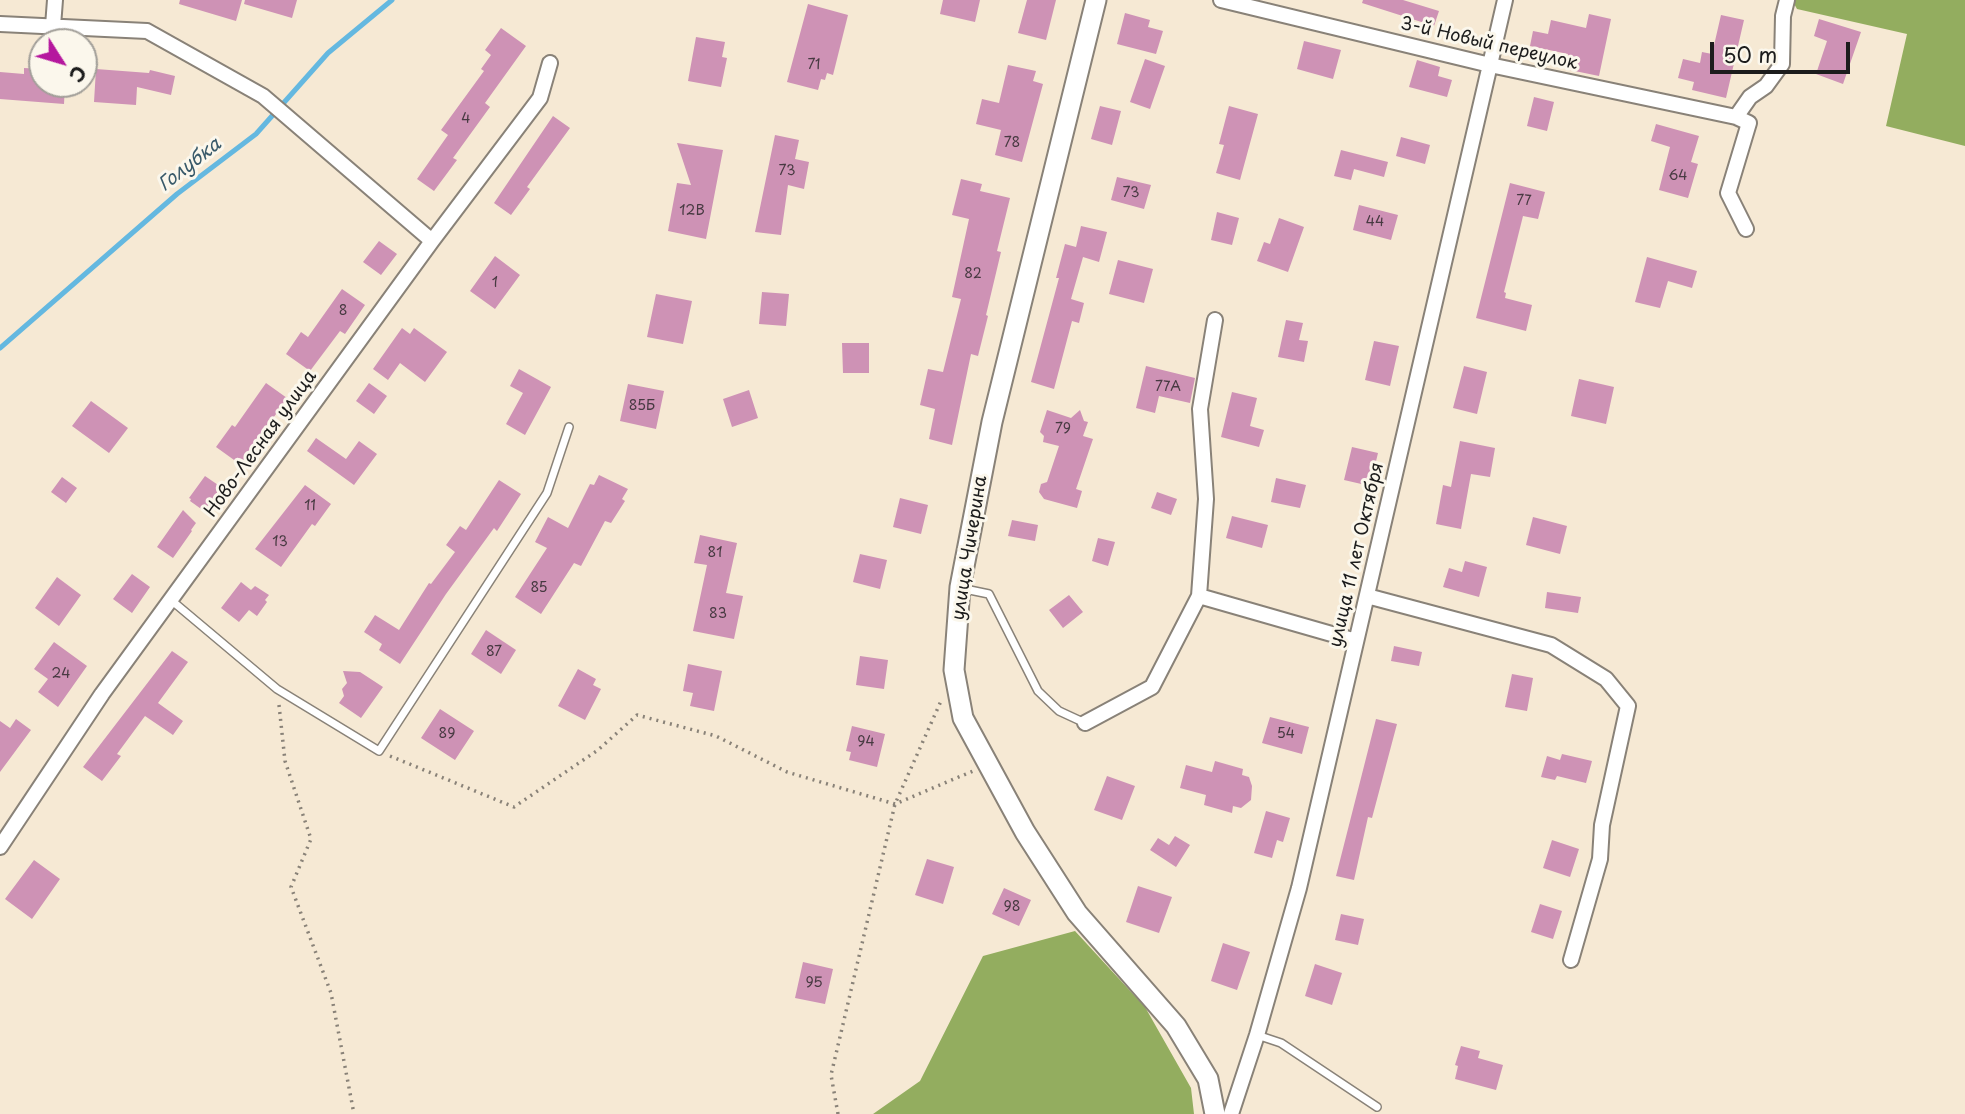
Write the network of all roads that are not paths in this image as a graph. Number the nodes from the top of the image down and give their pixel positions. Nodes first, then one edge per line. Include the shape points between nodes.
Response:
1 (55, 0) edge
2 (1096, 0) edge
3 (1221, 0) edge
4 (1504, 0) edge
5 (1787, 0) edge
6 (0, 24) edge
7 (53, 26) junction
8 (550, 63) dead end
9 (1490, 65) junction
10 (1742, 120) junction
11 (1746, 229) dead end
12 (432, 241) junction
13 (1215, 320) dead end
14 (569, 427) dead end
15 (960, 587) junction
16 (1199, 596) junction
17 (1367, 596) junction
18 (172, 600) junction
19 (1356, 641) junction
20 (1085, 723) joint
21 (0, 847) edge
22 (1571, 960) dead end
23 (1257, 1035) junction
24 (1377, 1107) dead end
25 (1215, 1114) edge
26 (1231, 1114) edge

1 - 7 street
2 - 15 street, улица Чичерина via 992,422
3 - 9 street, 3-й Новый переулок
4 - 9 street, улица 11 лет Октября
5 - 10 street via 1782,64 1766,86 1750,96
6 - 7 street
7 - 12 street via 147,31 263,96
8 - 12 street, Ново-Лесная улица via 540,98
9 - 10 street, 3-й Новый переулок
9 - 17 street, улица 11 лет Октября
10 - 11 street via 1728,194
12 - 18 street, Ново-Лесная улица
13 - 16 street via 1200,409 1206,499
14 - 18 lane via 547,494 379,751 277,689
15 - 20 lane via 989,594 1038,691 1059,711
15 - 25 street, улица Чичерина via 954,670 962,718 1076,913 1176,1026 1208,1079
16 - 19 street
16 - 20 street via 1152,687
17 - 19 street, улица 11 лет Октября
17 - 22 street via 1551,645 1606,679 1628,706 1602,825 1600,859
18 - 21 street, Ново-Лесная улица via 102,694
19 - 23 street, улица 11 лет Октября via 1299,888
23 - 24 lane via 1281,1043
23 - 26 street, улица 11 лет Октября

